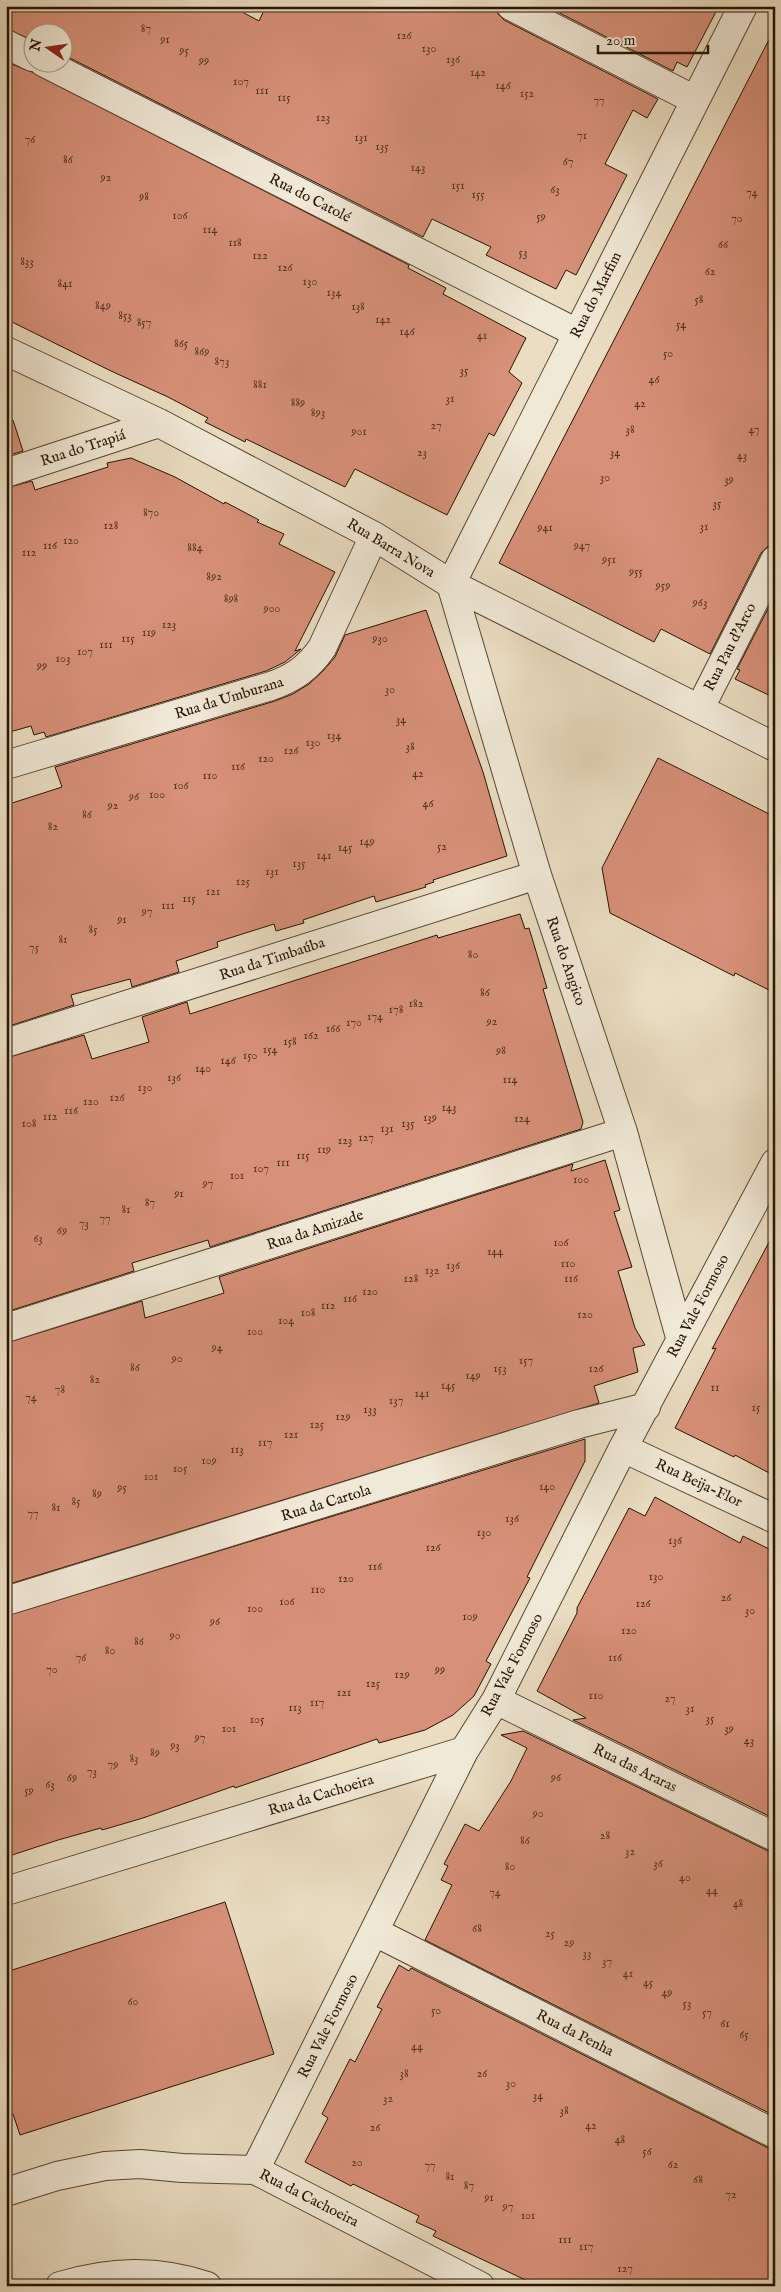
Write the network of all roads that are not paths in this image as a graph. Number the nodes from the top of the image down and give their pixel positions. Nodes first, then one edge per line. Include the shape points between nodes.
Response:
1 (510, 6) edge
2 (743, 6) edge
3 (6, 44) edge
4 (22, 52) edge
5 (64, 72) edge
6 (695, 100) junction
7 (577, 333) junction
8 (6, 351) edge
9 (159, 423) junction
10 (6, 473) edge
11 (374, 536) junction
12 (775, 560) edge
13 (452, 584) junction
14 (700, 708) junction
15 (775, 747) edge
16 (6, 765) edge
17 (537, 875) junction
18 (6, 1043) edge
19 (623, 1132) junction
20 (775, 1163) edge
21 (6, 1328) edge
22 (680, 1337) junction
23 (646, 1407) junction
24 (623, 1448) junction
25 (775, 1519) edge
26 (6, 1601) edge
27 (496, 1700) junction
28 (464, 1751) junction
29 (775, 1837) edge
30 (6, 1891) edge
31 (375, 1932) junction
32 (775, 2134) edge
33 (255, 2170) junction
34 (6, 2192) edge
35 (60, 2286) edge
36 (207, 2286) edge
37 (480, 2286) edge

1 - 6 street
2 - 6 street, Rua do Marfim
3 - 4 street
5 - 7 street, Rua do Catolé
6 - 7 street, Rua do Marfim
7 - 13 street, Rua do Marfim
8 - 9 street, Rua Barra Nova
9 - 10 street, Rua do Trapiá
9 - 11 street, Rua Barra Nova
11 - 13 street, Rua Barra Nova
11 - 16 street, Rua da Umburana via 322,648 300,673 278,683
12 - 14 street, Rua Pau d'Arco
13 - 14 street, Rua Barra Nova
13 - 17 street, Rua do Angico
14 - 15 street, Rua Barra Nova
17 - 18 street, Rua da Timbaúba
17 - 19 street, Rua do Angico
19 - 21 street, Rua da Amizade
19 - 22 street, Rua do Angico
20 - 22 street, Rua Vale Formoso
22 - 23 street, Rua Vale Formoso
23 - 24 street, Rua Vale Formoso
23 - 26 street, Rua da Cartola via 569,1427
24 - 25 street, Rua Beija-Flor
24 - 27 street, Rua Vale Formoso
27 - 28 street, Rua Vale Formoso
27 - 29 street, Rua das Araras
28 - 30 street, Rua da Cachoeira
28 - 31 street, Rua Vale Formoso
31 - 32 street, Rua da Penha
31 - 33 street, Rua Vale Formoso
33 - 34 street, Rua da Cachoeira via 140,2164 106,2166 57,2176
33 - 37 street, Rua da Cachoeira
35 - 36 street via 86,2278 136,2272 191,2280

